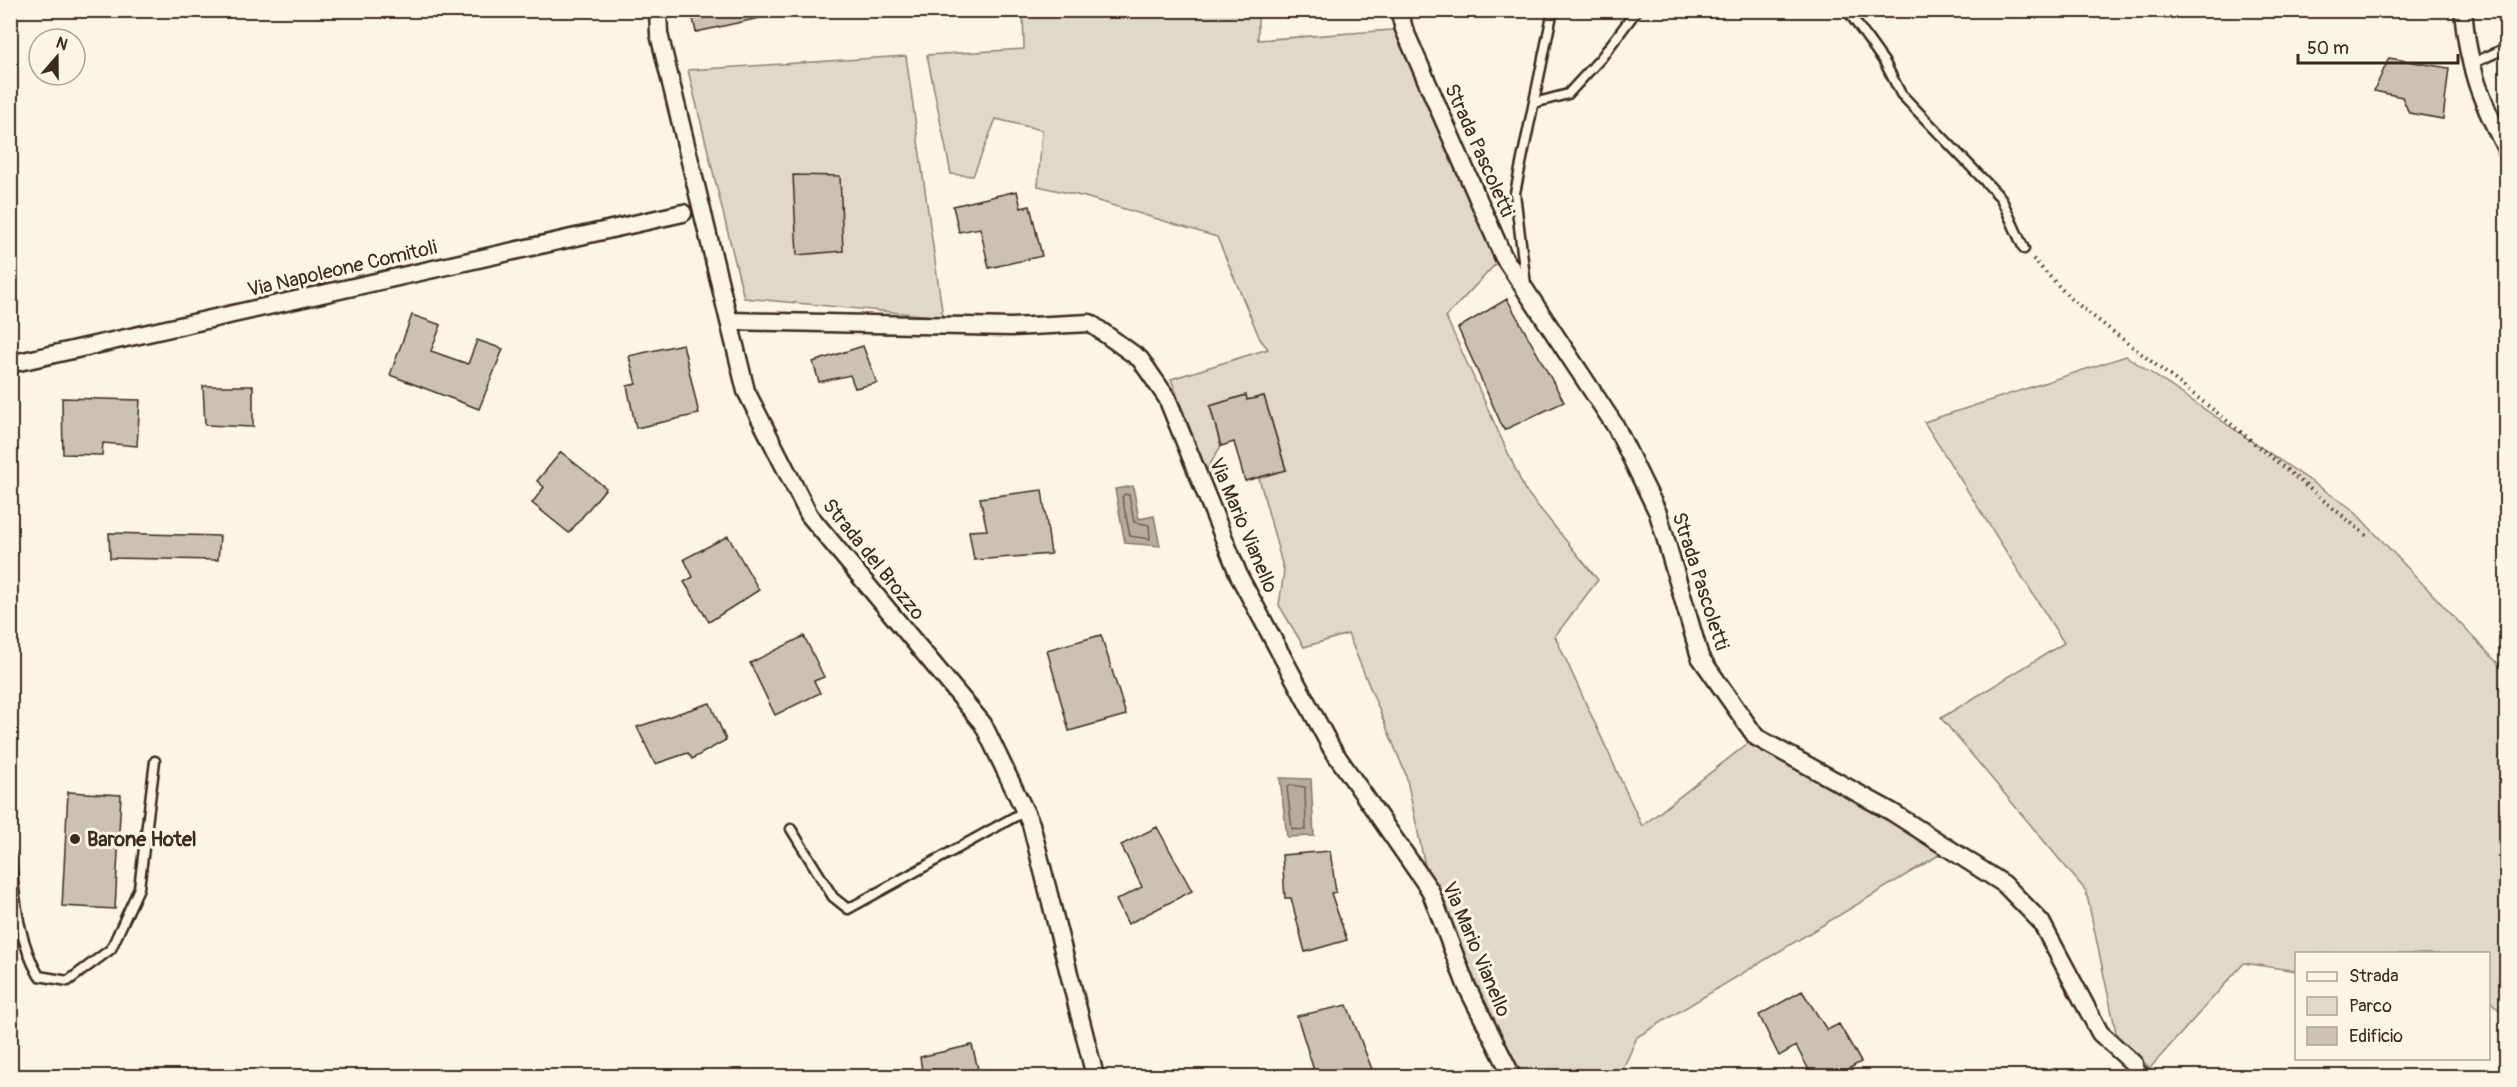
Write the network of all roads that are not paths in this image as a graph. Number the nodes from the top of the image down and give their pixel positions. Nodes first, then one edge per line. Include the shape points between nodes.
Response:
1 (658, 10) edge
2 (1399, 10) edge
3 (1553, 10) edge
4 (1637, 10) edge
5 (1847, 10) edge
6 (2463, 10) edge
7 (2506, 48) edge
8 (2470, 64) junction
9 (1534, 103) junction
10 (2506, 148) edge
11 (683, 213) dead end
12 (2024, 249) road end
13 (1527, 291) junction
14 (729, 321) junction
15 (10, 364) edge
16 (155, 761) dead end
17 (1025, 812) junction
18 (791, 829) dead end
19 (10, 853) edge
20 (2134, 1064) joint
21 (1095, 1077) edge
22 (1512, 1077) edge
23 (2148, 1077) edge

1 - 14 street, Strada del Brozzo via 659,34
2 - 13 street, Strada Pascoletti via 1408,39 1503,256
3 - 9 lane
4 - 9 lane via 1568,94
5 - 12 lane via 1885,63 1901,94 2001,198
6 - 8 street
7 - 8 lane
8 - 10 street via 2482,102
9 - 13 lane via 1515,193
11 - 15 street, Via Napoleone Comitoli
13 - 20 street, Strada Pascoletti via 1616,427 1658,513 1700,657 1755,737 1892,812 2004,884 2041,922 2100,1033
14 - 17 street, Strada del Brozzo via 746,391 809,515 983,724
14 - 22 street, Via Mario Vianello via 1011,327 1090,323 1140,359 1167,398 1240,578 1332,749 1430,890 1466,985
16 - 19 lane via 139,888 111,949 68,981 39,976 28,957 17,919
17 - 18 lane via 848,909 833,897
17 - 21 street, Strada del Brozzo
20 - 23 lane

